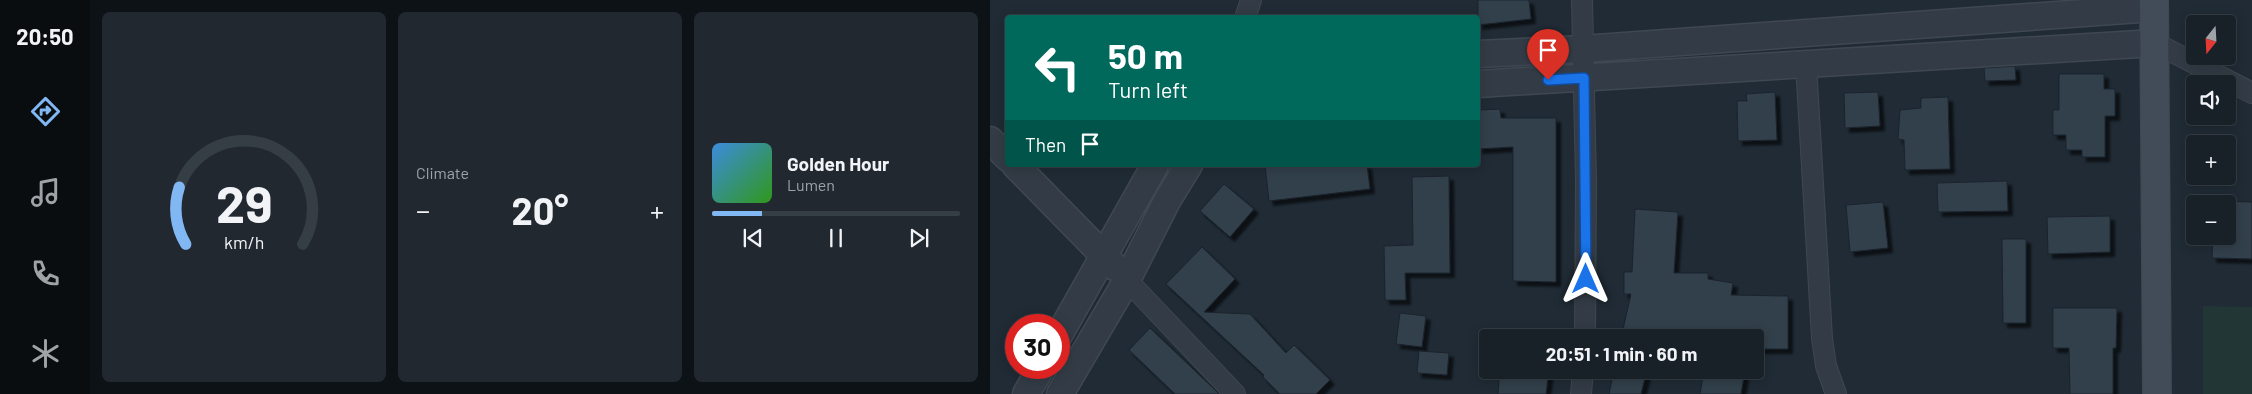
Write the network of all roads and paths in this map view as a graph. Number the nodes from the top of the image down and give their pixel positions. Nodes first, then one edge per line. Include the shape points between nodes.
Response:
1 (1251, 0) edge
2 (1582, 0) edge
3 (2154, 4) edge
4 (1246, 15) edge
5 (2155, 43) junction
6 (1582, 49) junction
7 (1480, 54) edge
8 (1806, 64) junction
9 (1584, 78) junction
10 (1480, 84) edge
11 (2252, 93) edge
12 (990, 140) edge
13 (1005, 155) edge
14 (1016, 167) edge
15 (1153, 167) edge
16 (1188, 167) edge
17 (1104, 255) junction
18 (1127, 280) junction
19 (1070, 315) edge
20 (1585, 329) edge
21 (1035, 379) edge
22 (1582, 379) edge
23 (1026, 394) edge
24 (1060, 394) edge
25 (1235, 394) edge
26 (1581, 394) edge
27 (1836, 394) edge
28 (2157, 394) edge

1 - 4 street
2 - 6 street
3 - 5 main road
3 - 6 street
5 - 8 street
5 - 11 street
5 - 28 main road
6 - 7 street
6 - 9 street
8 - 9 street
8 - 27 street via 1822,338 1826,366
9 - 10 street
9 - 20 street
12 - 13 street
14 - 17 street
15 - 17 street
16 - 18 street
17 - 18 street
17 - 19 street
18 - 24 street
18 - 25 street
21 - 23 street
22 - 26 street

